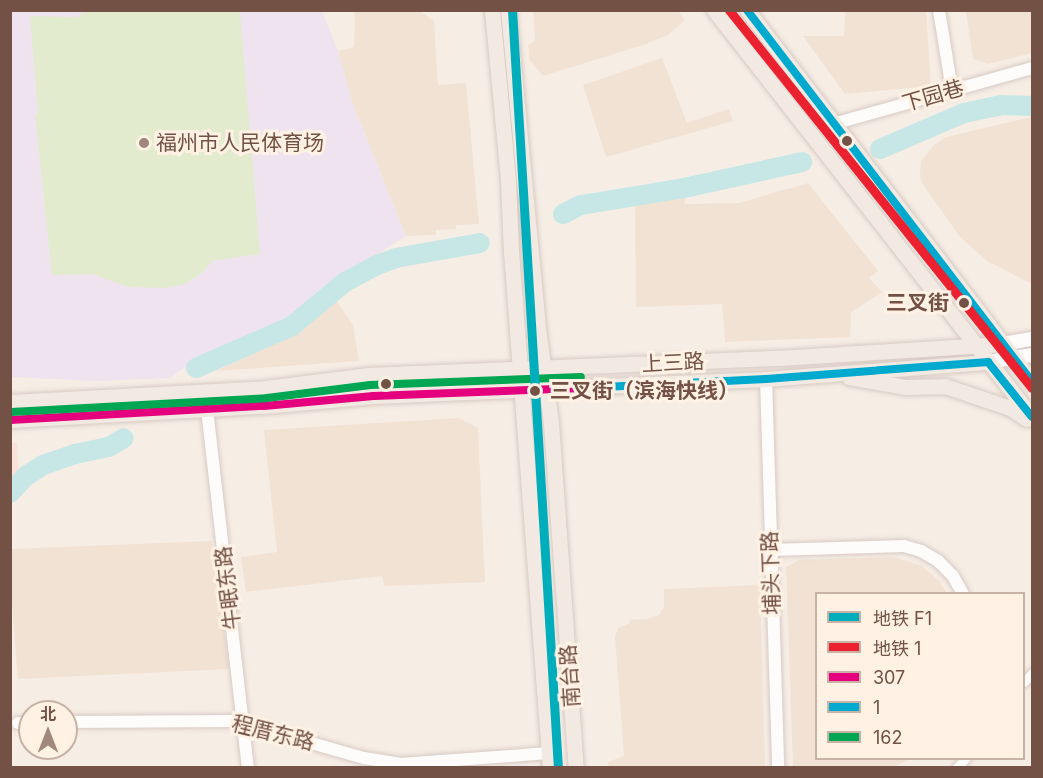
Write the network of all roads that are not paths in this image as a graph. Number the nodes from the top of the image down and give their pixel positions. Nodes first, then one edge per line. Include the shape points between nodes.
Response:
1 (492, 10) edge
2 (508, 10) edge
3 (714, 10) edge
4 (747, 10) edge
5 (939, 10) edge
6 (1032, 68) edge
7 (952, 90) junction
8 (833, 124) junction
9 (1032, 339) edge
10 (1003, 344) junction
11 (977, 347) junction
12 (1032, 355) edge
13 (1015, 359) junction
14 (988, 362) junction
15 (544, 368) junction
16 (520, 369) junction
17 (831, 373) junction
18 (766, 379) junction
19 (1032, 382) edge
20 (546, 389) junction
21 (521, 390) junction
22 (10, 402) edge
23 (207, 409) junction
24 (1032, 417) edge
25 (10, 420) edge
26 (1032, 424) edge
27 (771, 550) junction
28 (962, 592) edge
29 (78, 723) edge
30 (244, 723) junction
31 (550, 760) edge
32 (248, 768) edge
33 (576, 768) edge
34 (778, 768) edge

1 - 16 main road, 南台路
2 - 15 main road, 南台路
3 - 11 main road
4 - 8 main road
5 - 7 street
6 - 7 street, 下园巷
7 - 8 street, 下园巷
8 - 10 main road
9 - 10 main road
10 - 11 main road, 上三路
10 - 13 main road
11 - 14 main road
11 - 15 main road, 上三路
12 - 13 main road
13 - 14 main road
13 - 19 main road
14 - 17 main road, 上三路
14 - 24 main road
15 - 16 main road, 上三路
15 - 20 main road, 南台路
16 - 21 main road, 南台路
16 - 22 main road, 上三路 via 369,375 266,388
17 - 18 main road, 上三路
17 - 26 main road via 880,384 952,387 1010,408
18 - 20 main road, 上三路
18 - 27 street, 埔头下路
20 - 21 main road, 上三路
20 - 33 main road, 南台路
21 - 23 main road, 上三路
21 - 31 main road, 南台路
23 - 25 main road, 上三路
23 - 30 street, 牛眠东路
27 - 28 street via 904,546 938,561
27 - 34 street, 埔头下路
29 - 30 street, 程厝东路
30 - 31 street, 程厝东路 via 364,758 400,764
30 - 32 street, 牛眠东路

